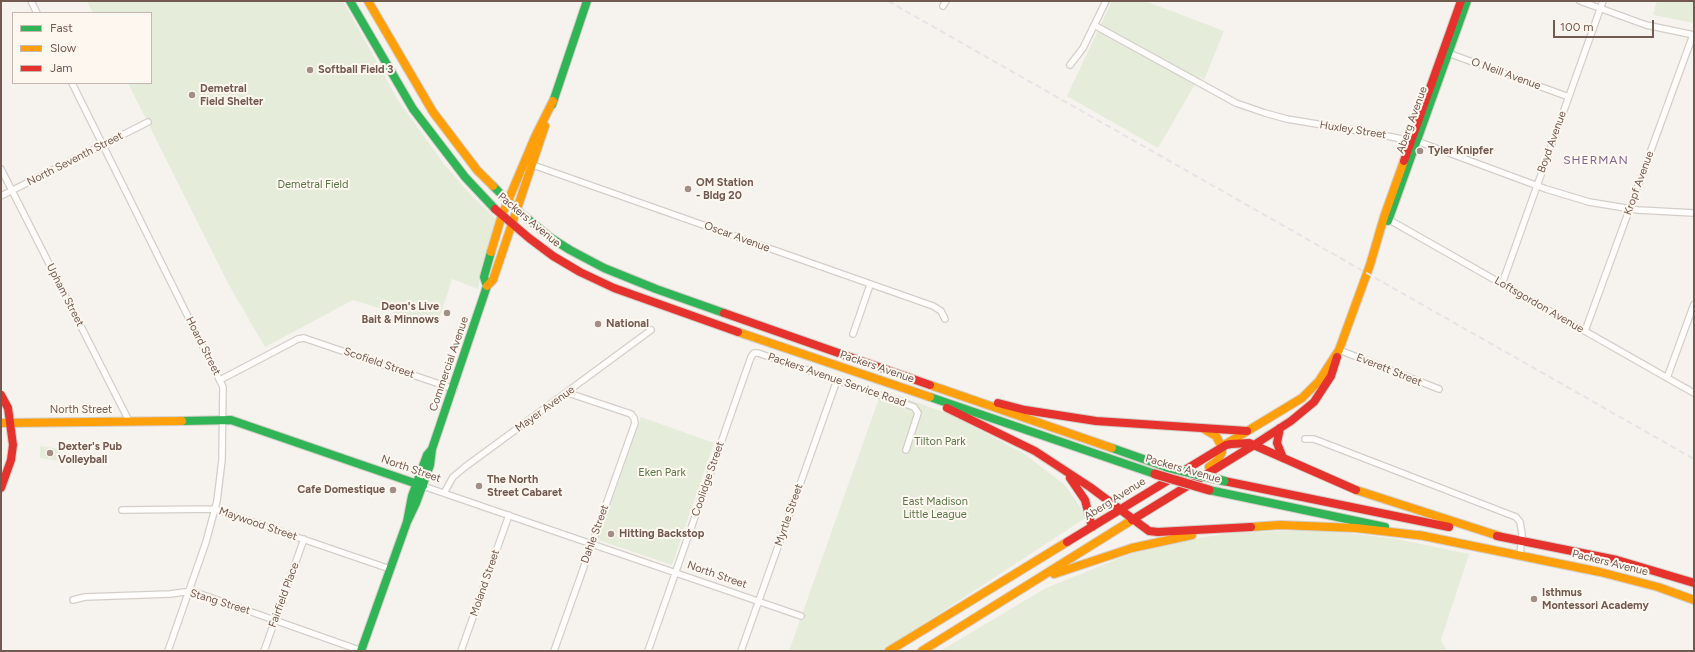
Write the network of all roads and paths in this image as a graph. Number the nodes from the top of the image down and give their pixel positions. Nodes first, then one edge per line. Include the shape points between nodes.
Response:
1 (31, 1) edge
2 (350, 1) edge
3 (368, 1) edge
4 (587, 1) edge
5 (1106, 1) edge
6 (1460, 1) edge
7 (1467, 1) edge
8 (1580, 1) edge
9 (1603, 1) edge
10 (1600, 8) junction
11 (36, 12) edge
12 (1094, 25) junction
13 (1693, 35) edge
14 (1446, 52) junction
15 (1070, 65) dead end
16 (72, 84) edge
17 (1569, 97) junction
18 (148, 122) dead end
19 (1414, 141) junction
20 (103, 145) junction
21 (529, 163) junction
22 (1, 169) edge
23 (1537, 186) junction
24 (12, 190) junction
25 (1, 196) edge
26 (508, 201) junction
27 (1629, 208) junction
28 (517, 210) junction
29 (1694, 213) edge
30 (502, 215) junction
31 (1386, 218) junction
32 (512, 224) junction
33 (1502, 284) junction
34 (870, 285) junction
35 (487, 286) junction
36 (1694, 304) edge
37 (945, 319) dead end
38 (651, 330) dead end
39 (1584, 331) junction
40 (853, 334) dead end
41 (1338, 350) junction
42 (754, 353) joint
43 (1667, 378) junction
44 (220, 380) junction
45 (837, 380) junction
46 (454, 388) junction
47 (1439, 390) dead end
48 (568, 393) junction
49 (920, 394) junction
50 (1694, 394) edge
51 (1, 395) edge
52 (968, 396) junction
53 (222, 420) junction
54 (129, 421) junction
55 (6, 422) edge
56 (1201, 428) junction
57 (1280, 428) junction
58 (1247, 431) junction
59 (1305, 439) dead end
60 (1254, 445) junction
61 (1224, 446) junction
62 (906, 450) dead end
63 (1283, 458) junction
64 (1062, 470) junction
65 (419, 485) junction
66 (1, 488) edge
67 (444, 493) junction
68 (1162, 501) junction
69 (215, 509) junction
70 (122, 510) dead end
71 (1120, 510) junction
72 (509, 515) junction
73 (1134, 520) junction
74 (1092, 527) junction
75 (1233, 528) junction
76 (1425, 536) junction
77 (1502, 537) junction
78 (304, 539) junction
79 (1522, 541) junction
80 (591, 544) junction
81 (1520, 555) junction
82 (390, 569) junction
83 (675, 573) junction
84 (1040, 579) junction
85 (1694, 583) edge
86 (189, 591) junction
87 (73, 600) dead end
88 (1694, 600) edge
89 (758, 602) junction
90 (801, 616) dead end
91 (275, 620) junction
92 (168, 651) edge
93 (264, 651) edge
94 (362, 651) edge
95 (461, 651) edge
96 (554, 651) edge
97 (648, 651) edge
98 (741, 651) edge
99 (889, 651) edge
100 (922, 651) edge

1 - 11 street
2 - 30 main road, Packers Avenue via 413,110 465,177
3 - 26 main road, Packers Avenue via 433,112 477,170
4 - 21 main road, Commercial Avenue
5 - 12 street
6 - 14 main road, Aberg Avenue
7 - 14 main road, Aberg Avenue
8 - 10 street
9 - 10 street, Boyd Avenue
10 - 13 street via 1646,25
10 - 17 street, Boyd Avenue
12 - 15 street via 1083,48
12 - 19 street, Huxley Street via 1236,103 1287,119
13 - 27 street, Kropf Avenue
14 - 17 street, O Neill Avenue
14 - 19 main road, Aberg Avenue
16 - 20 street, Hoard Street
17 - 23 street, Boyd Avenue
18 - 20 street, North Seventh Street
19 - 23 street, Huxley Street
19 - 31 main road, Aberg Avenue
20 - 24 street, North Seventh Street
20 - 44 street, Hoard Street
21 - 26 main road, Commercial Avenue
21 - 28 main road, Commercial Avenue
21 - 34 street, Oscar Avenue
22 - 24 street, Upham Street
23 - 27 street, Huxley Street via 1590,202
23 - 33 street, Boyd Avenue
24 - 25 street, North Seventh Street
24 - 54 street, Upham Street
26 - 28 main road, Packers Avenue
26 - 30 main road, Commercial Avenue
27 - 29 street, Huxley Street
27 - 39 street, Kropf Avenue
28 - 32 main road, Commercial Avenue
28 - 52 main road, Packers Avenue via 570,250 624,277
30 - 32 main road, Packers Avenue
30 - 35 main road, Commercial Avenue via 485,272
31 - 33 street, Loftsgordon Avenue
31 - 41 main road, Aberg Avenue
32 - 35 main road, Commercial Avenue via 493,280
32 - 49 main road, Packers Avenue via 553,256 614,288
33 - 39 street, Loftsgordon Avenue
34 - 37 street, Oscar Avenue via 933,306 941,311
34 - 40 street
35 - 46 main road, Commercial Avenue
36 - 43 street
38 - 48 street, Mayer Avenue
39 - 43 street, Loftsgordon Avenue
41 - 47 street, Everett Street
41 - 57 main road, Aberg Avenue via 1335,368 1321,393 1305,410
41 - 58 main road, Aberg Avenue via 1319,381 1302,398
42 - 45 street, Packers Avenue Service Road
42 - 83 street, Coolidge Street
43 - 50 street, Loftsgordon Avenue
44 - 46 street, Scofield Street via 298,338 304,338
44 - 53 street, Hoard Street via 223,387
45 - 62 street, Packers Avenue Service Road via 909,405 918,411
45 - 89 street, Myrtle Street
46 - 65 main road, Commercial Avenue via 432,449 427,455
48 - 67 street, Mayer Avenue via 453,477
48 - 80 street, Dahle Street via 630,414 634,418 634,427
49 - 64 main road via 1028,448
49 - 76 main road, Packers Avenue, bridge via 1209,490
51 - 55 main road via 8,408
52 - 56 main road via 1025,410 1096,422
52 - 77 main road, Packers Avenue, bridge via 1166,467
53 - 54 main road, North Street
53 - 65 main road, North Street via 236,421
53 - 69 street, Hoard Street via 222,460
54 - 55 main road, North Street
55 - 66 main road via 13,440 11,460
56 - 58 main road
56 - 61 main road via 1214,434
57 - 60 main road, Aberg Avenue
57 - 63 main road via 1277,443
58 - 61 main road, Aberg Avenue
59 - 79 street via 1314,439 1512,516 1520,522
60 - 61 main road via 1244,442
60 - 63 main road
60 - 68 main road, Aberg Avenue
61 - 68 main road via 1216,462 1168,493
61 - 71 main road, Aberg Avenue
63 - 77 main road via 1365,494
64 - 71 main road
64 - 74 main road via 1083,496
65 - 67 street, North Street
65 - 82 main road, Commercial Avenue via 410,501 407,522
67 - 72 street, North Street
68 - 73 main road, Aberg Avenue
69 - 70 street, Maywood Street
69 - 78 street, Maywood Street
69 - 86 street, Hoard Street
71 - 73 main road
71 - 74 main road, Aberg Avenue
72 - 80 street, North Street
72 - 95 street, Moland Street
73 - 75 main road via 1155,532
73 - 84 main road, Aberg Avenue
74 - 99 main road, Aberg Avenue
75 - 76 main road via 1280,525 1328,526
75 - 84 main road via 1177,537 1132,548
76 - 81 main road, Packers Avenue
77 - 79 main road, Packers Avenue
78 - 82 street, Maywood Street
78 - 91 street, Fairfield Place
79 - 81 street
79 - 85 main road, Packers Avenue via 1617,560
80 - 83 street, North Street
80 - 96 street, Dahle Street
81 - 88 main road, Packers Avenue via 1620,576
82 - 94 main road, Commercial Avenue
83 - 89 street, North Street
83 - 97 street, Coolidge Street
84 - 100 main road, Aberg Avenue
86 - 87 street, Stang Street via 85,597
86 - 91 street, Stang Street
86 - 92 street, Hoard Street
89 - 90 street, North Street
89 - 98 street, Myrtle Street
91 - 93 street, Fairfield Place
91 - 94 street, Stang Street

